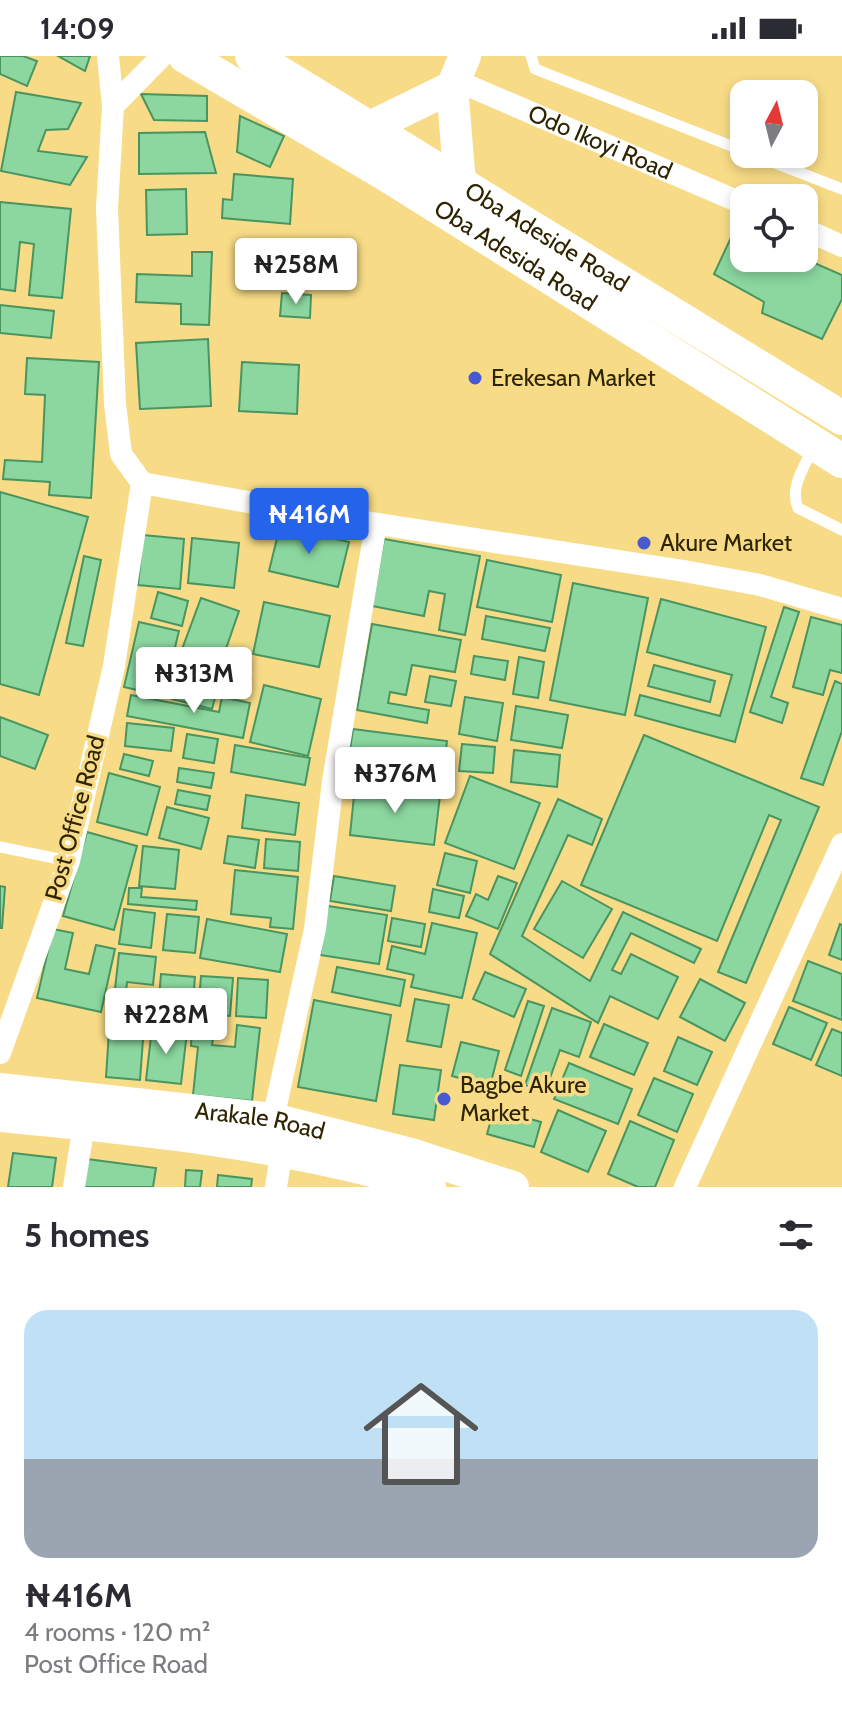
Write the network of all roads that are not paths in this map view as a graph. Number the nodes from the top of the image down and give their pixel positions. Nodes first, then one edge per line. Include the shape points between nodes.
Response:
1 (108, 56) edge
2 (162, 56) edge
3 (185, 56) edge
4 (252, 56) edge
5 (531, 56) edge
6 (458, 74) edge
7 (113, 106) junction
8 (368, 128) junction
9 (730, 146) edge
10 (788, 168) edge
11 (460, 183) junction
12 (842, 189) edge
13 (730, 198) edge
14 (818, 235) edge
15 (842, 246) edge
16 (842, 418) edge
17 (828, 453) edge
18 (142, 483) junction
19 (376, 524) junction
20 (842, 530) edge
21 (842, 609) edge
22 (842, 844) edge
23 (0, 847) edge
24 (69, 861) junction
25 (0, 1053) edge
26 (0, 1089) edge
27 (0, 1116) edge
28 (84, 1124) junction
29 (277, 1134) junction
30 (364, 1178) edge
31 (74, 1187) edge
32 (276, 1187) edge
33 (430, 1187) edge
34 (513, 1187) edge
35 (685, 1187) edge

1 - 7 street
2 - 7 street
3 - 17 main road, Oba Adesida Road via 389,176
4 - 8 main road, Oba Adeside Road
5 - 9 lane via 535,69
6 - 8 main road
6 - 11 main road
6 - 13 street, Odo Ikoyi Road
7 - 18 street via 107,208 115,404 121,454
8 - 11 main road, Oba Adeside Road
10 - 12 lane
11 - 16 main road, Oba Adeside Road
14 - 15 street
17 - 20 lane via 795,488 795,500 798,508
18 - 19 street
18 - 24 street, Post Office Road via 114,666
19 - 21 street via 684,571 760,585
19 - 29 street via 333,781 315,929
22 - 35 street
23 - 24 lane
24 - 25 street, Post Office Road
26 - 29 main road, Arakale Road via 209,1109
27 - 28 main road, Arakale Road
28 - 29 main road, Arakale Road
28 - 31 street
29 - 30 main road, Arakale Road
29 - 32 street
29 - 34 main road, Arakale Road via 411,1154
30 - 33 main road, Arakale Road

